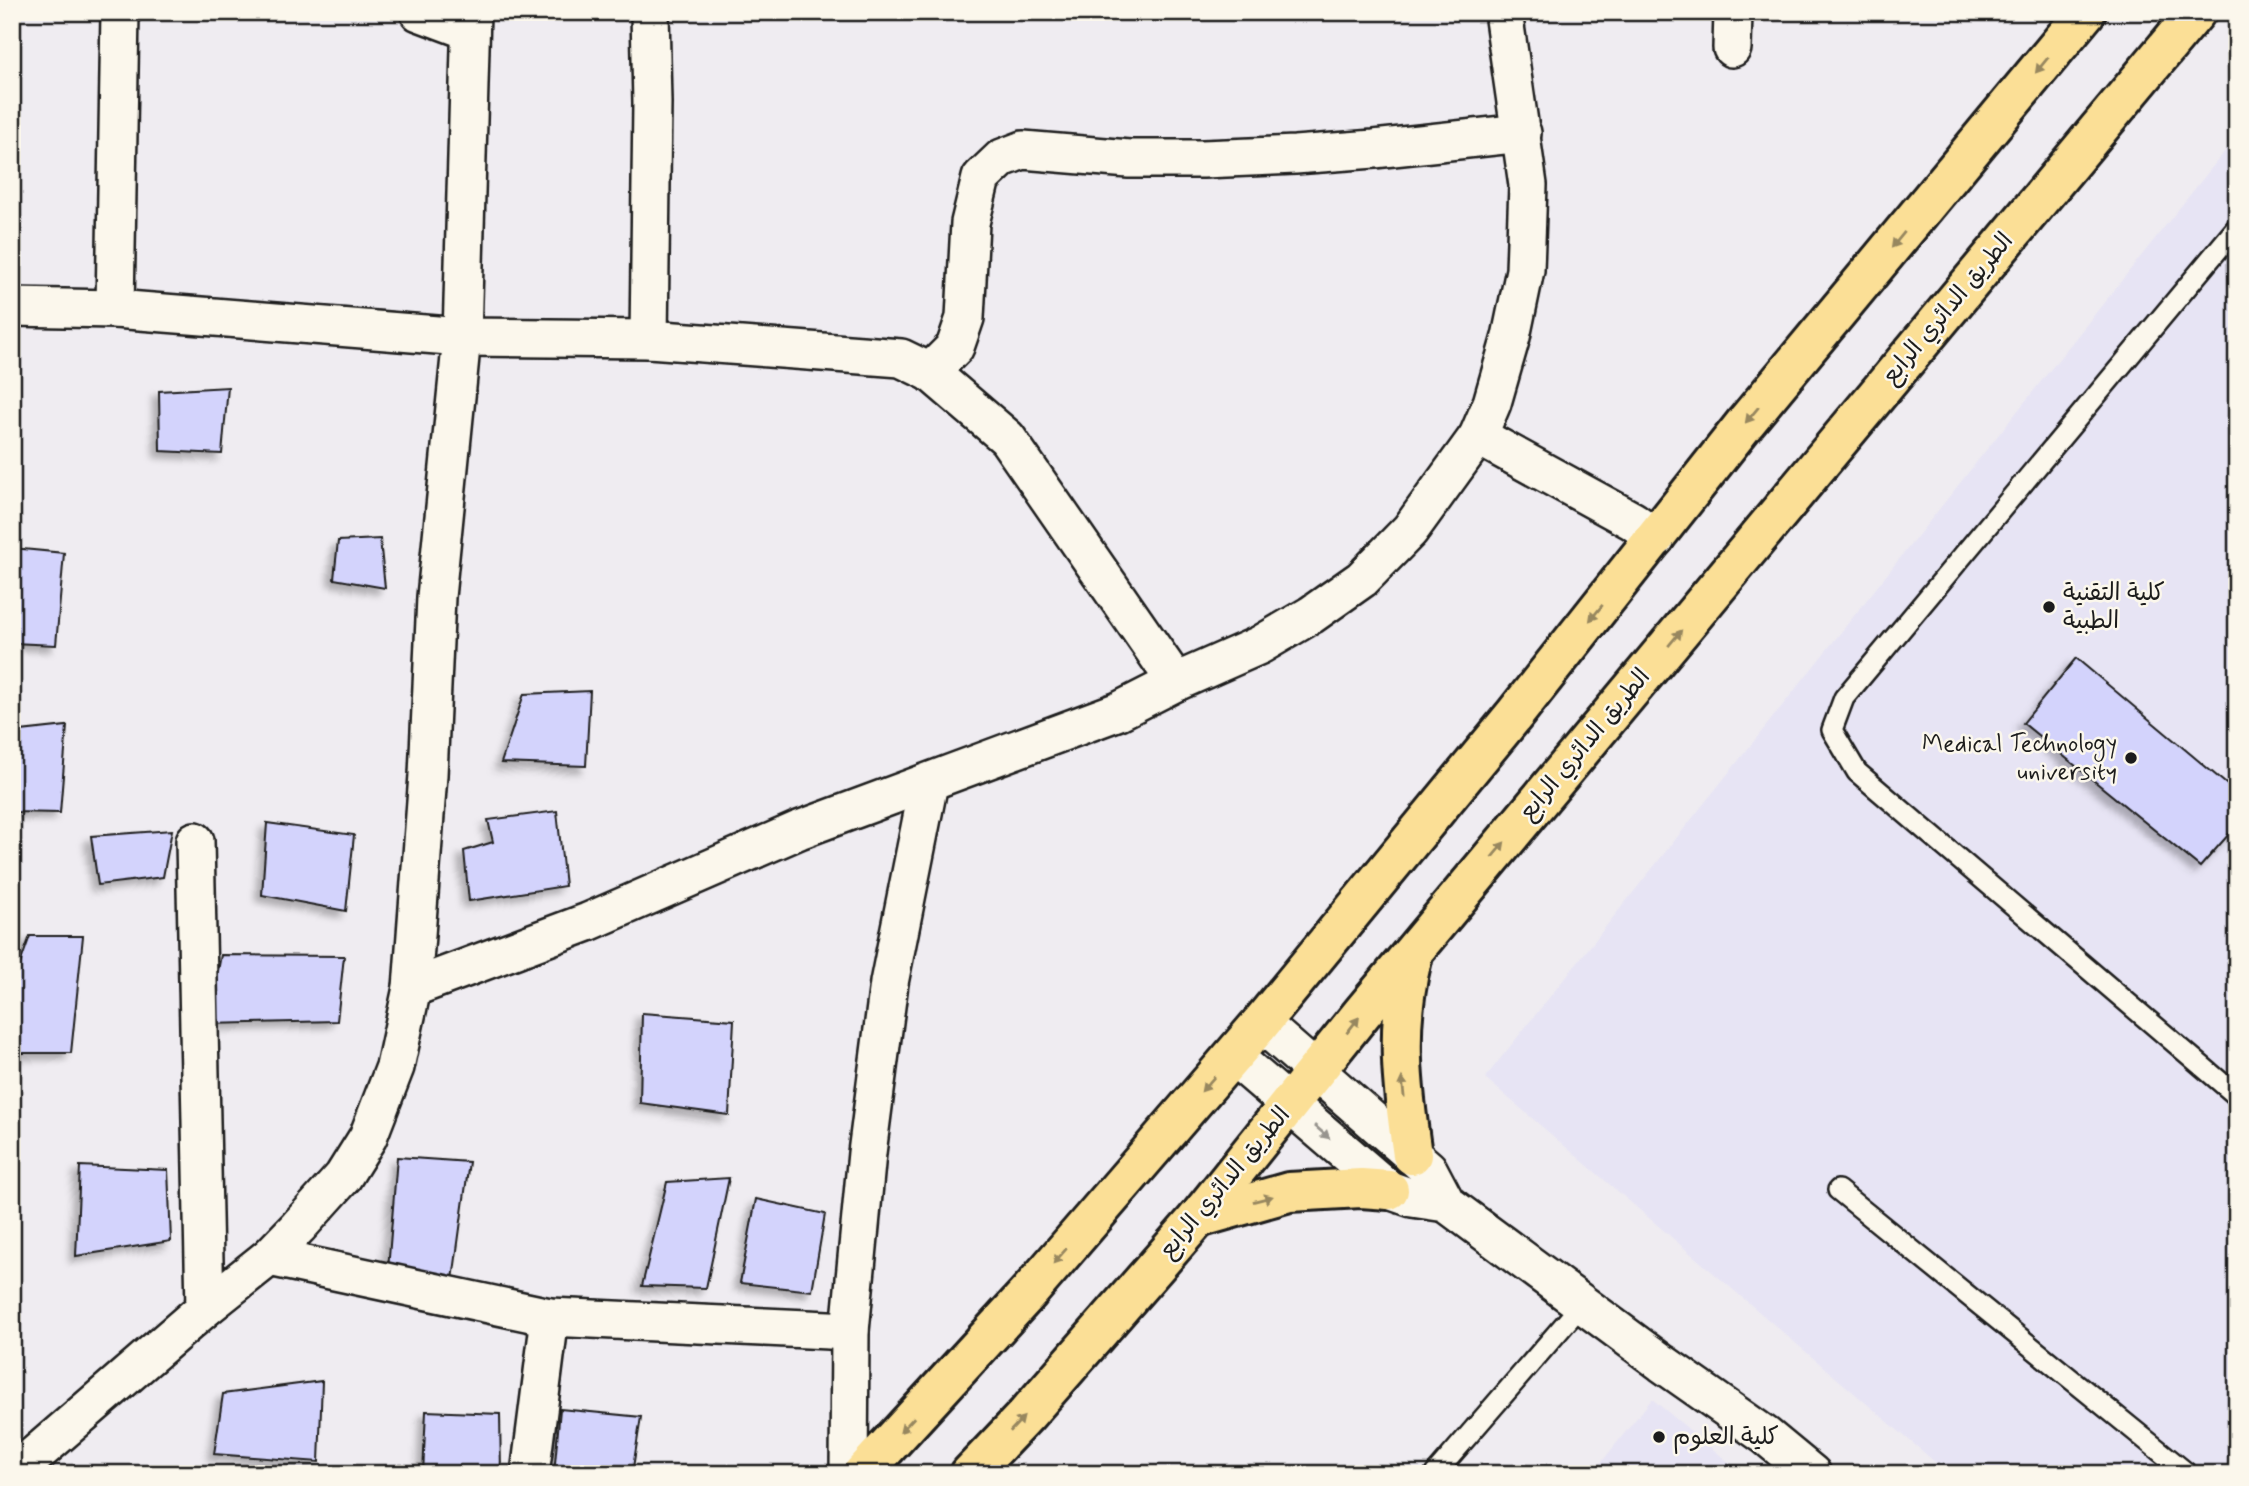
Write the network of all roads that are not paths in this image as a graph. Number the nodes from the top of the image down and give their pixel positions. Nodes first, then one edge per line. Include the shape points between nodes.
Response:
1 (121, 12) edge
2 (419, 12) edge
3 (650, 12) edge
4 (1503, 12) edge
5 (1733, 12) edge
6 (2086, 12) edge
7 (2196, 12) edge
8 (470, 22) edge
9 (1732, 48) dead end
10 (1522, 133) junction
11 (2237, 227) edge
12 (12, 307) edge
13 (115, 309) junction
14 (462, 337) junction
15 (649, 338) junction
16 (930, 372) junction
17 (1478, 436) junction
18 (1656, 538) junction
19 (1176, 682) junction
20 (929, 783) junction
21 (195, 841) dead end
22 (1413, 954) junction
23 (412, 988) junction
24 (1261, 1023) junction
25 (1233, 1056) junction
26 (1317, 1072) junction
27 (2237, 1096) edge
28 (1291, 1104) junction
29 (1412, 1154) junction
30 (1389, 1190) junction
31 (1838, 1190) dead end
32 (1446, 1203) junction
33 (1198, 1218) junction
34 (269, 1258) junction
35 (1583, 1303) junction
36 (205, 1308) junction
37 (550, 1317) junction
38 (850, 1331) junction
39 (12, 1471) edge
40 (530, 1474) edge
41 (849, 1474) edge
42 (862, 1474) edge
43 (970, 1474) edge
44 (1435, 1474) edge
45 (1812, 1474) edge
46 (2188, 1474) edge

1 - 13 street
2 - 8 street
3 - 15 street
4 - 10 street
5 - 9 street
6 -> 18 main road via 1746,422
22 -> 7 main road, الطريق الدائري الرابع
8 - 14 street
10 - 16 street via 1282,156 1129,159 1023,150 1002,158 981,178 970,223 965,318 955,347
10 - 17 street via 1528,185 1525,270 1511,337
11 - 27 lane via 1844,698 1832,730 1857,772
12 - 13 street
13 - 14 street
14 - 15 street
14 - 23 street via 436,597
15 - 16 street via 901,358
16 - 19 street via 1007,438
17 - 18 street
17 - 19 street via 1410,530 1362,579 1260,645
18 -> 24 main road
19 - 20 street via 1119,711
20 - 23 street via 799,830 588,922
20 - 38 street via 889,983
21 - 36 street
26 -> 22 main road, الطريق الدائري الرابع
29 -> 22 main road via 1400,1060 1404,993
23 - 34 street via 395,1066 368,1137 343,1177
24 - 25 main road
24 - 26 street
25 - 28 street
25 -> 42 main road via 1030,1291
26 - 28 main road, الطريق الدائري الرابع
26 - 29 street
28 -> 30 street
28 - 33 main road, الطريق الدائري الرابع
29 - 32 street via 1428,1169
30 - 32 street
33 -> 30 main road via 1289,1192
31 - 46 lane
32 - 35 street
43 -> 33 main road, الطريق الدائري الرابع
34 - 36 street
34 - 37 street
35 - 44 lane
35 - 45 street
36 - 39 street
37 - 38 street
37 - 40 street
38 - 41 street

